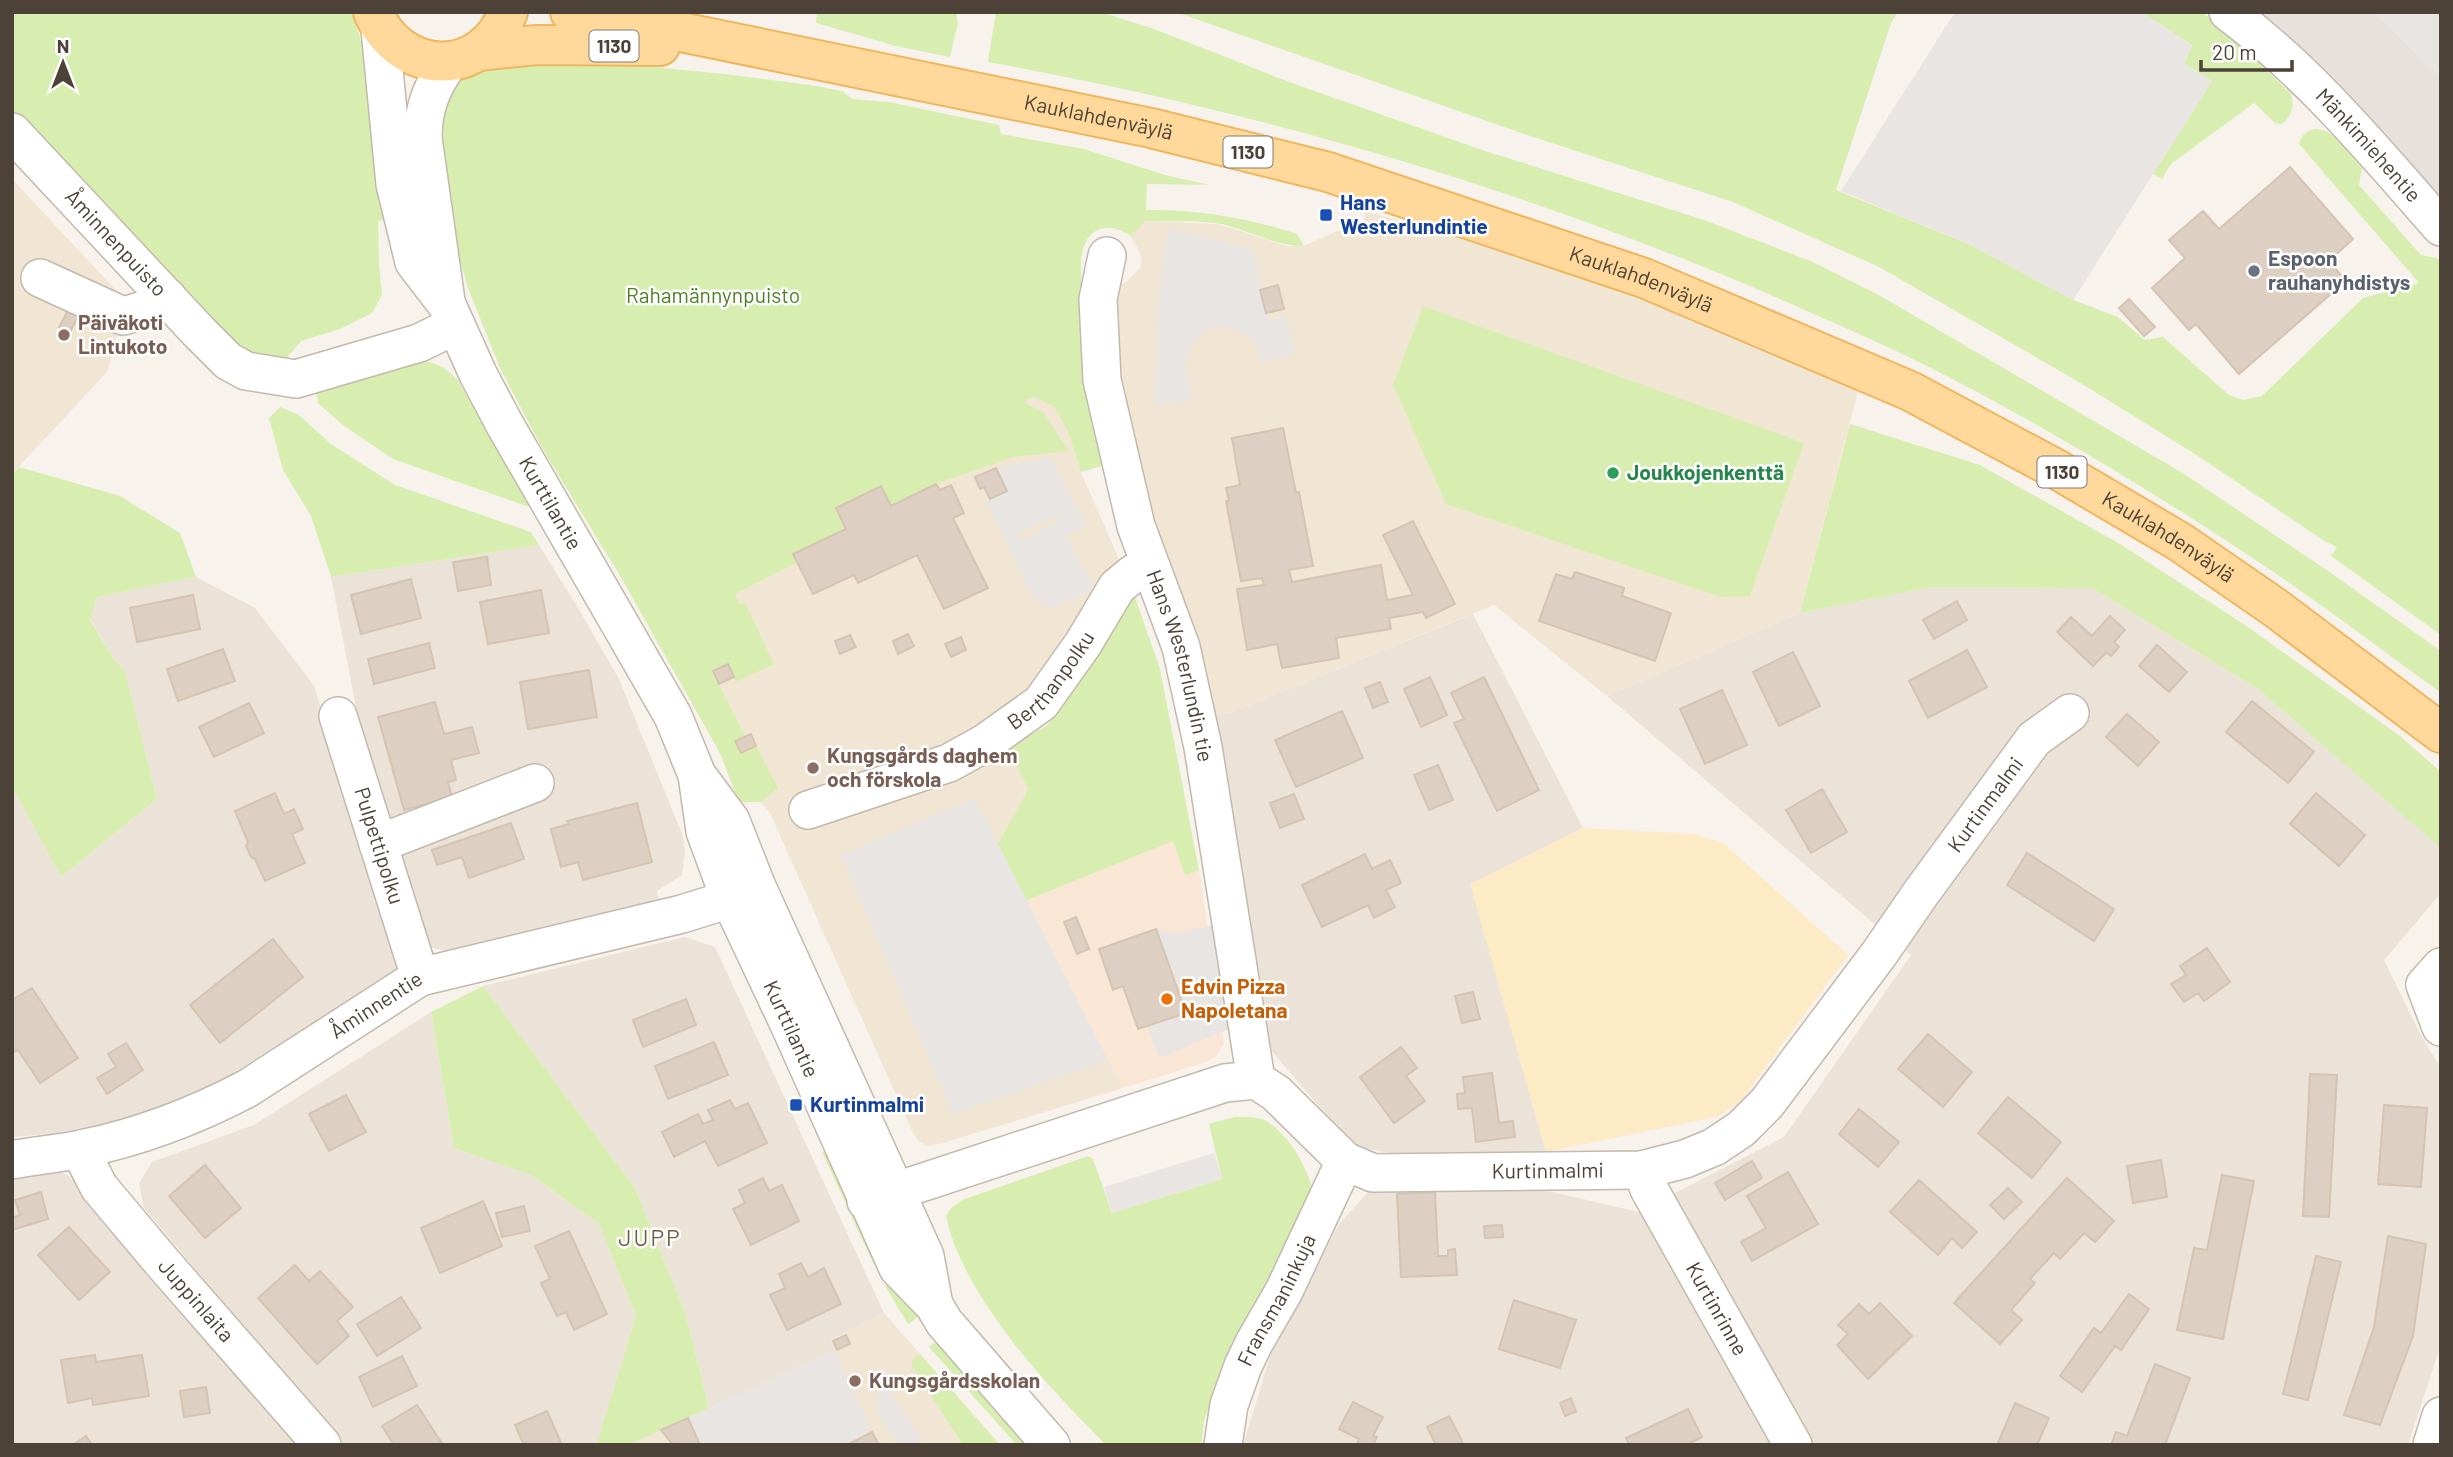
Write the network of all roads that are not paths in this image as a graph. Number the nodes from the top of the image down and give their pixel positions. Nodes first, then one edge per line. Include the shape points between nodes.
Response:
1 (508, 12) edge
2 (570, 12) edge
3 (2228, 12) edge
4 (376, 20) edge
5 (750, 47) junction
6 (464, 56) junction
7 (12, 132) edge
8 (2441, 227) edge
9 (1107, 256) dead end
10 (40, 278) dead end
11 (167, 297) junction
12 (452, 315) junction
13 (1151, 569) junction
14 (2070, 713) dead end
15 (338, 716) dead end
16 (2441, 733) edge
17 (536, 783) dead end
18 (808, 810) dead end
19 (377, 844) junction
20 (743, 893) junction
21 (2441, 967) edge
22 (421, 977) junction
23 (2441, 1027) edge
24 (1256, 1080) junction
25 (80, 1150) junction
26 (12, 1160) edge
27 (1345, 1161) junction
28 (1642, 1170) junction
29 (881, 1196) junction
30 (2441, 1416) edge
31 (322, 1445) edge
32 (1051, 1445) edge
33 (1223, 1445) edge
34 (1793, 1445) edge
35 (2432, 1445) edge

1 - 6 main road via 492,40
2 - 5 main road, Kauklahdenväylä / 1130
3 - 8 street, Mänkimiehentie via 2264,39 2329,102
4 - 6 main road, 1130 via 391,43 407,54 424,60
4 - 12 street, Kurttilantie via 395,184 405,230 414,262
5 - 6 main road, Kauklahdenväylä / 1130 via 537,45
5 - 16 main road, Kauklahdenväylä / 1130 via 1150,128 1328,172 1644,278 1910,391 2058,470 2180,542
6 - 12 street, Kurttilantie via 435,82 426,100 423,128
7 - 11 street, Åminnenpuisto
9 - 13 street, Hans Westerlundin tie via 1098,299 1102,380 1136,526
10 - 11 street via 123,316
11 - 12 street, Åminnenpuisto via 228,361 246,371 296,379 419,343
12 - 20 street, Kurttilantie via 564,547 673,716 697,775 705,831
13 - 18 street, Berthanpolku via 1134,573 1117,587 1041,703 985,743 949,763
13 - 24 street, Hans Westerlundin tie via 1181,648 1203,747
14 - 28 street, Kurtinmalmi via 2034,739 1767,1103 1714,1147
15 - 19 street, Pulpettipolku
17 - 19 street
19 - 22 street, Pulpettipolku
20 - 22 street, Åminnentie via 681,914
20 - 29 street, Kurttilantie via 789,1024
21 - 23 street via 2425,985
22 - 25 street, Åminnentie via 219,1104 183,1120
24 - 27 street, Kurtinmalmi via 1276,1093
24 - 29 street via 1225,1083
25 - 26 street, Åminnentie
25 - 31 street, Juppinlaita via 99,1187
27 - 28 street, Kurtinmalmi via 1373,1173
27 - 33 street, Fransmaninkuja via 1243,1366 1229,1405
28 - 34 street, Kurtinrinne
29 - 32 street, Kurttilantie via 898,1268
30 - 35 street

